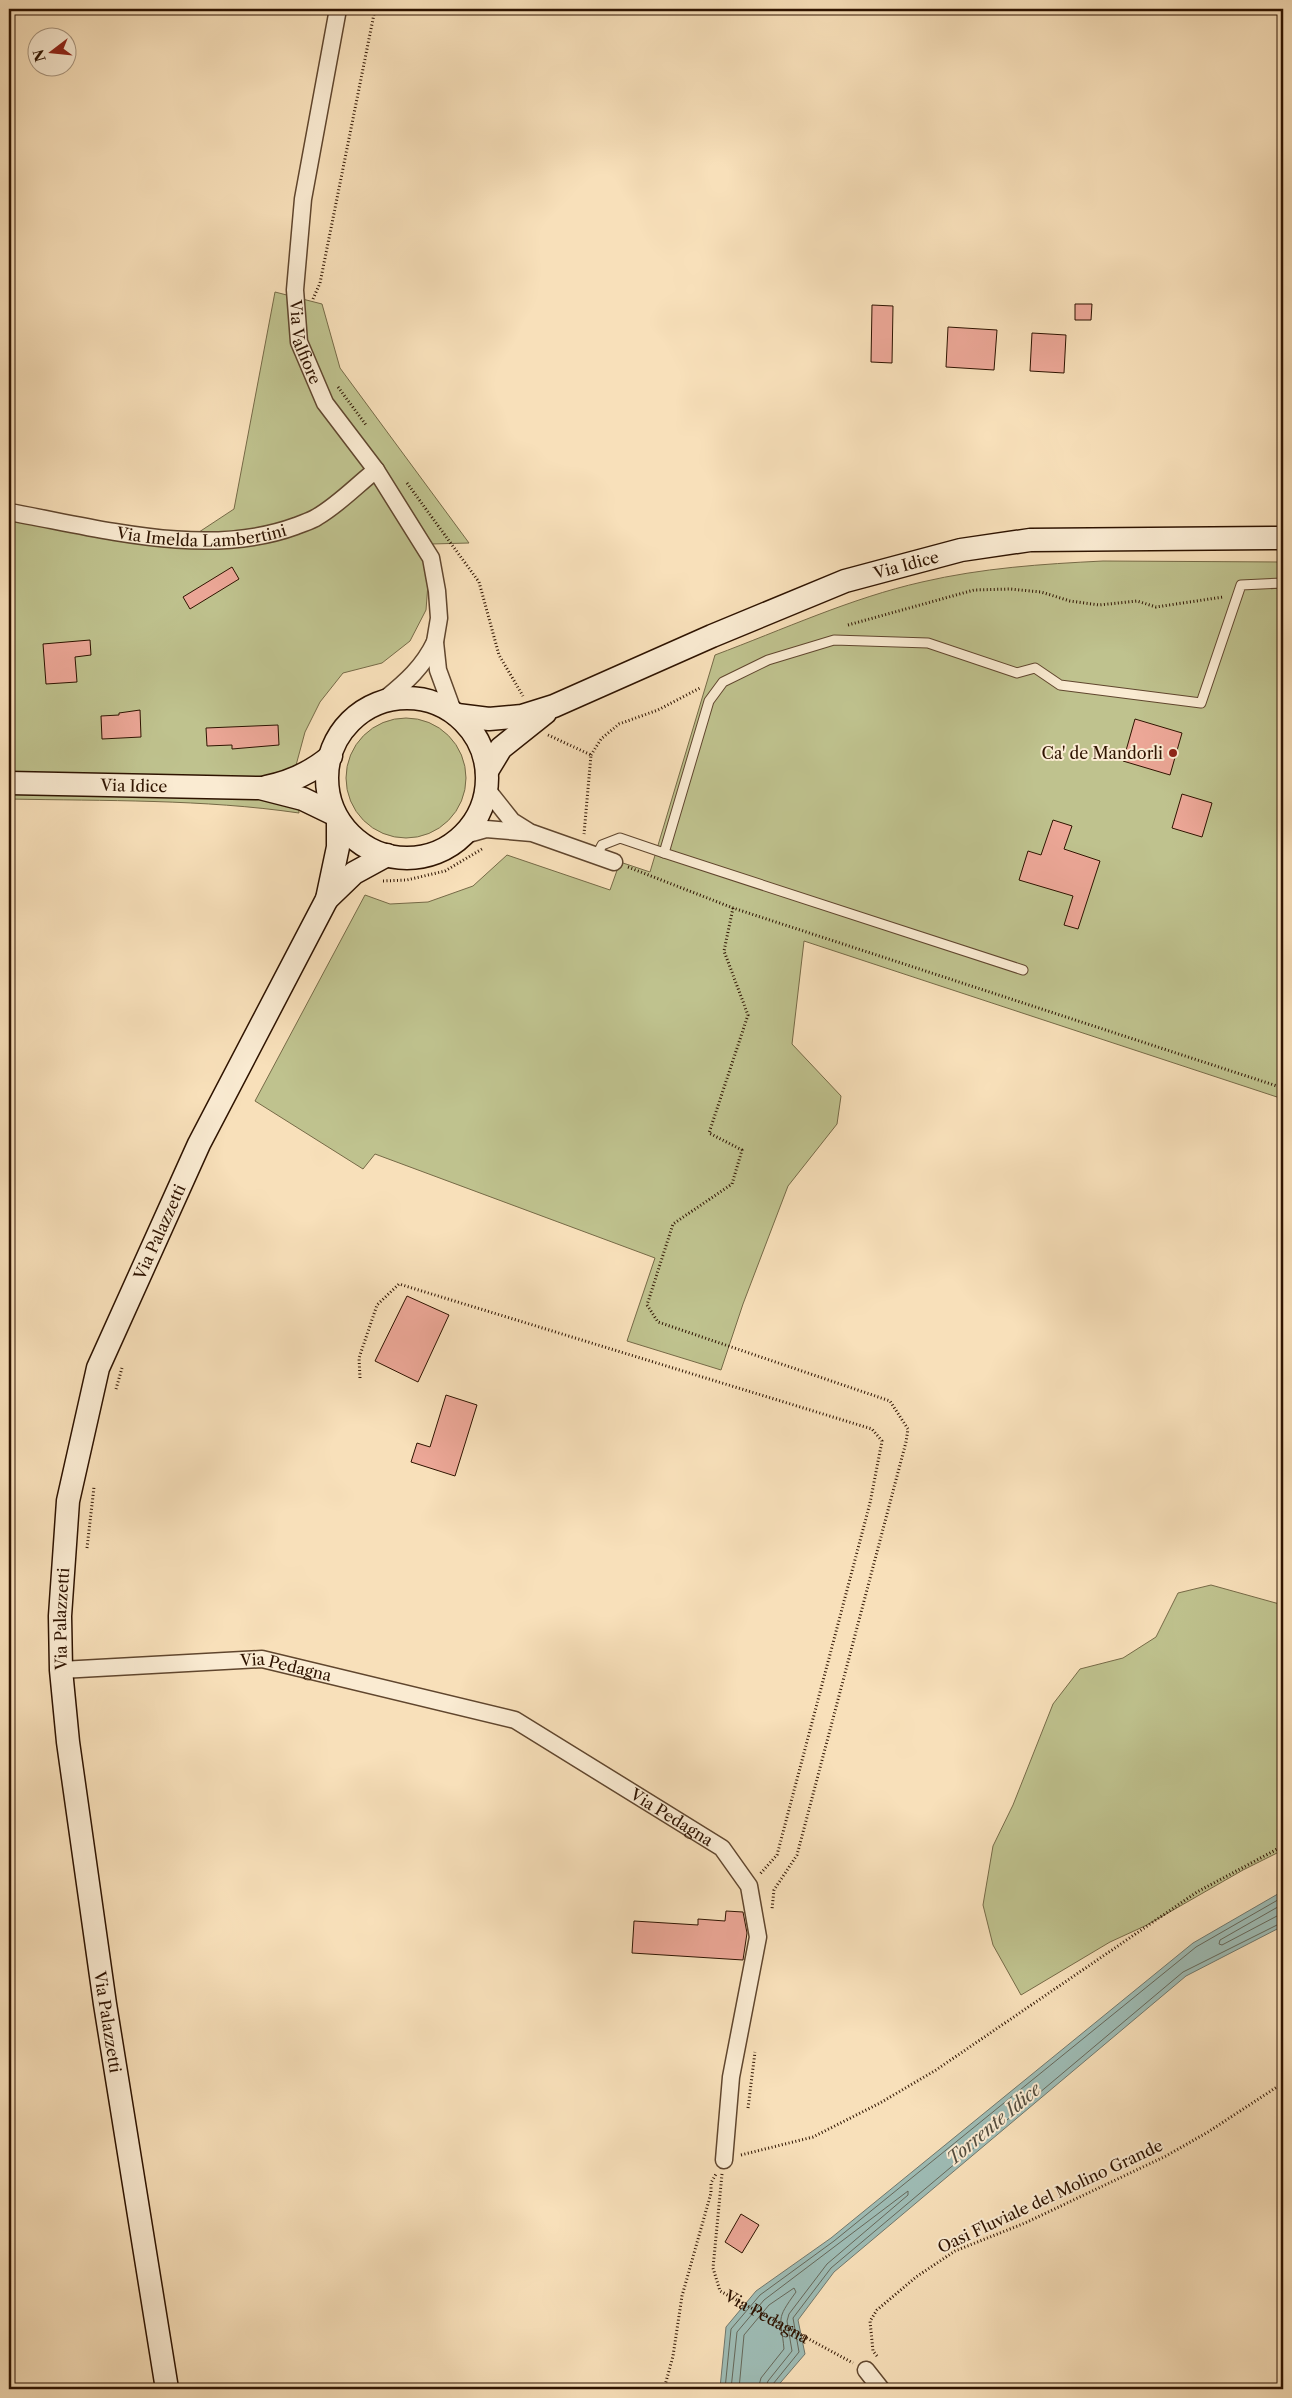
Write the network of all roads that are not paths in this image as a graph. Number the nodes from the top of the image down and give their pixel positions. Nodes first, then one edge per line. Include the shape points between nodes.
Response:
1 (338, 9) edge
2 (376, 470) junction
3 (9, 512) edge
4 (1283, 538) edge
5 (1283, 583) edge
6 (435, 642) junction
7 (385, 699) junction
8 (554, 706) junction
9 (455, 713) junction
10 (331, 756) junction
11 (486, 779) junction
12 (9, 783) edge
13 (260, 788) junction
14 (336, 818) junction
15 (532, 833) junction
16 (461, 836) junction
17 (589, 852) junction
18 (664, 853) junction
19 (387, 855) junction
20 (614, 862) road end
21 (327, 899) junction
22 (1023, 970) dead end
23 (61, 1670) junction
24 (724, 2160) road end
25 (872, 2367) road end
26 (167, 2389) edge
27 (881, 2389) edge

1 - 2 street, Via Valfiore via 303,199 295,290 299,342 325,403
2 - 3 street, Via Imelda Lambertini via 317,518 276,533 202,542 121,532
2 - 6 street, Via Valfiore via 431,558 439,618
4 - 8 main road, Via Idice via 1030,540 961,550 845,581
5 - 18 lane via 1241,586 1202,703 1060,685 1035,668 1017,673 928,644 834,640 768,660 723,682 709,701
6 - 7 street, Via Valfiore via 412,678
6 - 9 street, Via Valfiore via 438,670
7 - 9 main road, Via Idice via 421,698
7 - 10 main road, Via Idice via 359,712 339,733
8 - 9 main road, Via Idice via 522,716 489,719
8 - 11 main road, Via Idice via 501,748
9 - 11 main road, Via Idice via 474,734
10 - 13 main road, Via Idice via 303,776
10 - 14 main road, Via Idice via 326,781
11 - 15 street via 512,821
11 - 16 main road, Via Idice via 483,803 476,821
12 - 13 main road, Via Idice
13 - 14 main road, Via Idice via 303,799
14 - 19 main road, Via Idice via 355,840
14 - 21 main road, Via Palazzetti via 338,847
15 - 16 street via 486,829
15 - 17 street
16 - 19 main road, Via Idice via 439,852 409,858
17 - 18 lane via 620,838
17 - 20 street
18 - 22 lane
19 - 21 main road, Via Palazzetti via 354,873
21 - 23 main road, Via Palazzetti via 199,1144 98,1368 68,1500 60,1616
23 - 24 street, Via Pedagna via 262,1660 515,1720 722,1848 749,1886 758,1937 732,2077
23 - 26 main road, Via Palazzetti via 105,2004
25 - 27 street

